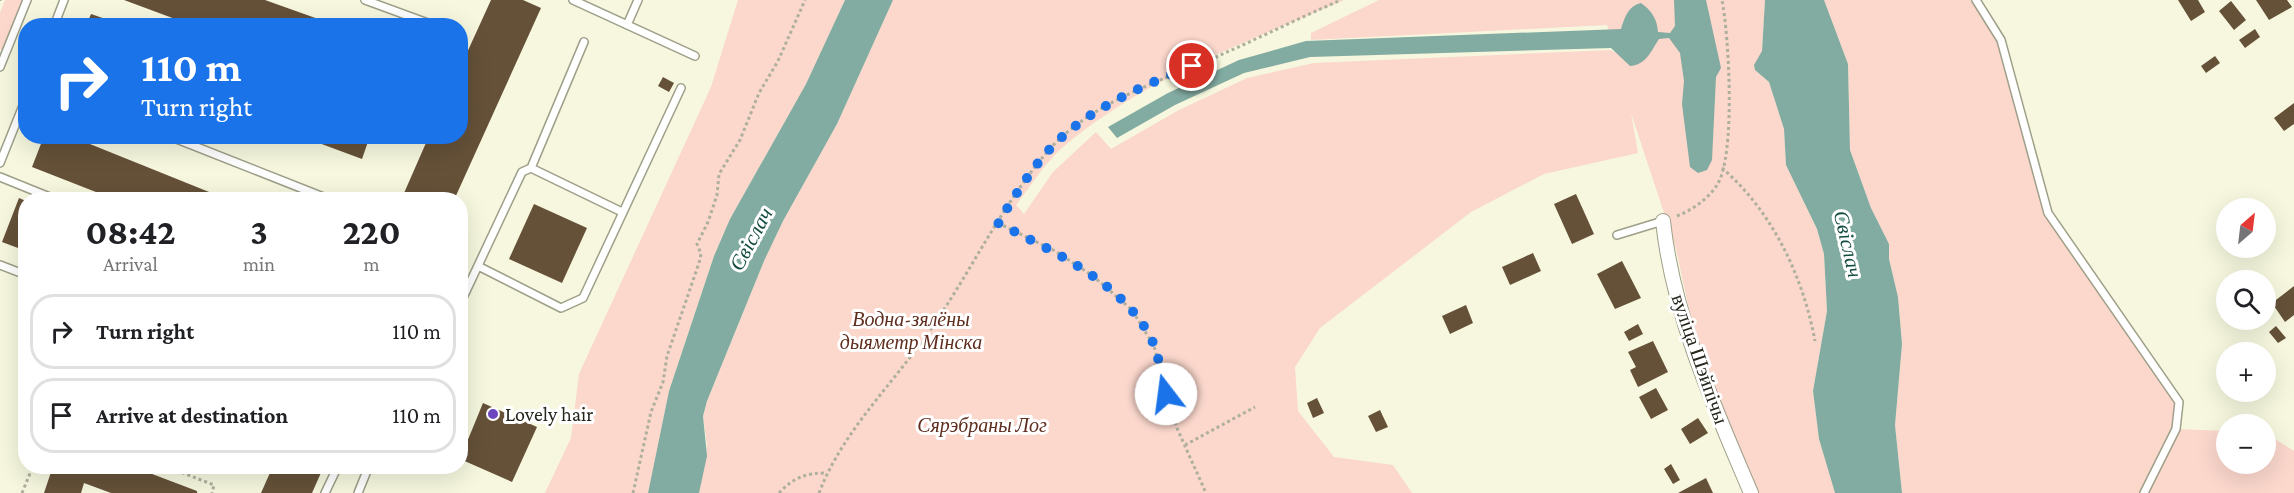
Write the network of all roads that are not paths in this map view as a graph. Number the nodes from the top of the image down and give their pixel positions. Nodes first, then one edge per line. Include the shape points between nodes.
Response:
1 (27, 0) edge
2 (64, 0) edge
3 (365, 0) edge
4 (573, 0) edge
5 (638, 0) edge
6 (1976, 0) edge
7 (19, 18) edge
8 (57, 18) edge
9 (414, 18) edge
10 (18, 20) edge
11 (627, 25) junction
12 (584, 42) dead end
13 (2, 56) edge
14 (695, 56) dead end
15 (0, 67) edge
16 (681, 88) dead end
17 (18, 118) edge
18 (189, 144) edge
19 (0, 163) edge
20 (531, 168) junction
21 (0, 177) edge
22 (37, 192) edge
23 (311, 192) edge
24 (622, 212) junction
25 (1663, 222) joint
26 (1617, 235) dead end
27 (0, 265) edge
28 (480, 267) junction
29 (18, 272) edge
30 (468, 289) edge
31 (334, 474) edge
32 (366, 474) edge
33 (325, 493) edge
34 (358, 493) edge
35 (1751, 493) edge
36 (2144, 493) edge

1 - 7 lane
2 - 8 lane
3 - 9 lane
4 - 11 lane
5 - 11 lane
6 - 36 lane via 2001,40 2048,213 2179,402 2176,429
10 - 13 lane
11 - 14 lane
12 - 20 lane
13 - 15 lane
16 - 24 lane
17 - 19 lane
18 - 23 lane
20 - 24 lane
20 - 28 lane via 522,172
21 - 22 lane
24 - 28 lane via 583,298 561,308
25 - 26 lane
25 - 35 street, вуліца Шэйпічы via 1668,261 1703,378
27 - 29 lane
28 - 30 lane
31 - 33 lane
32 - 34 lane

